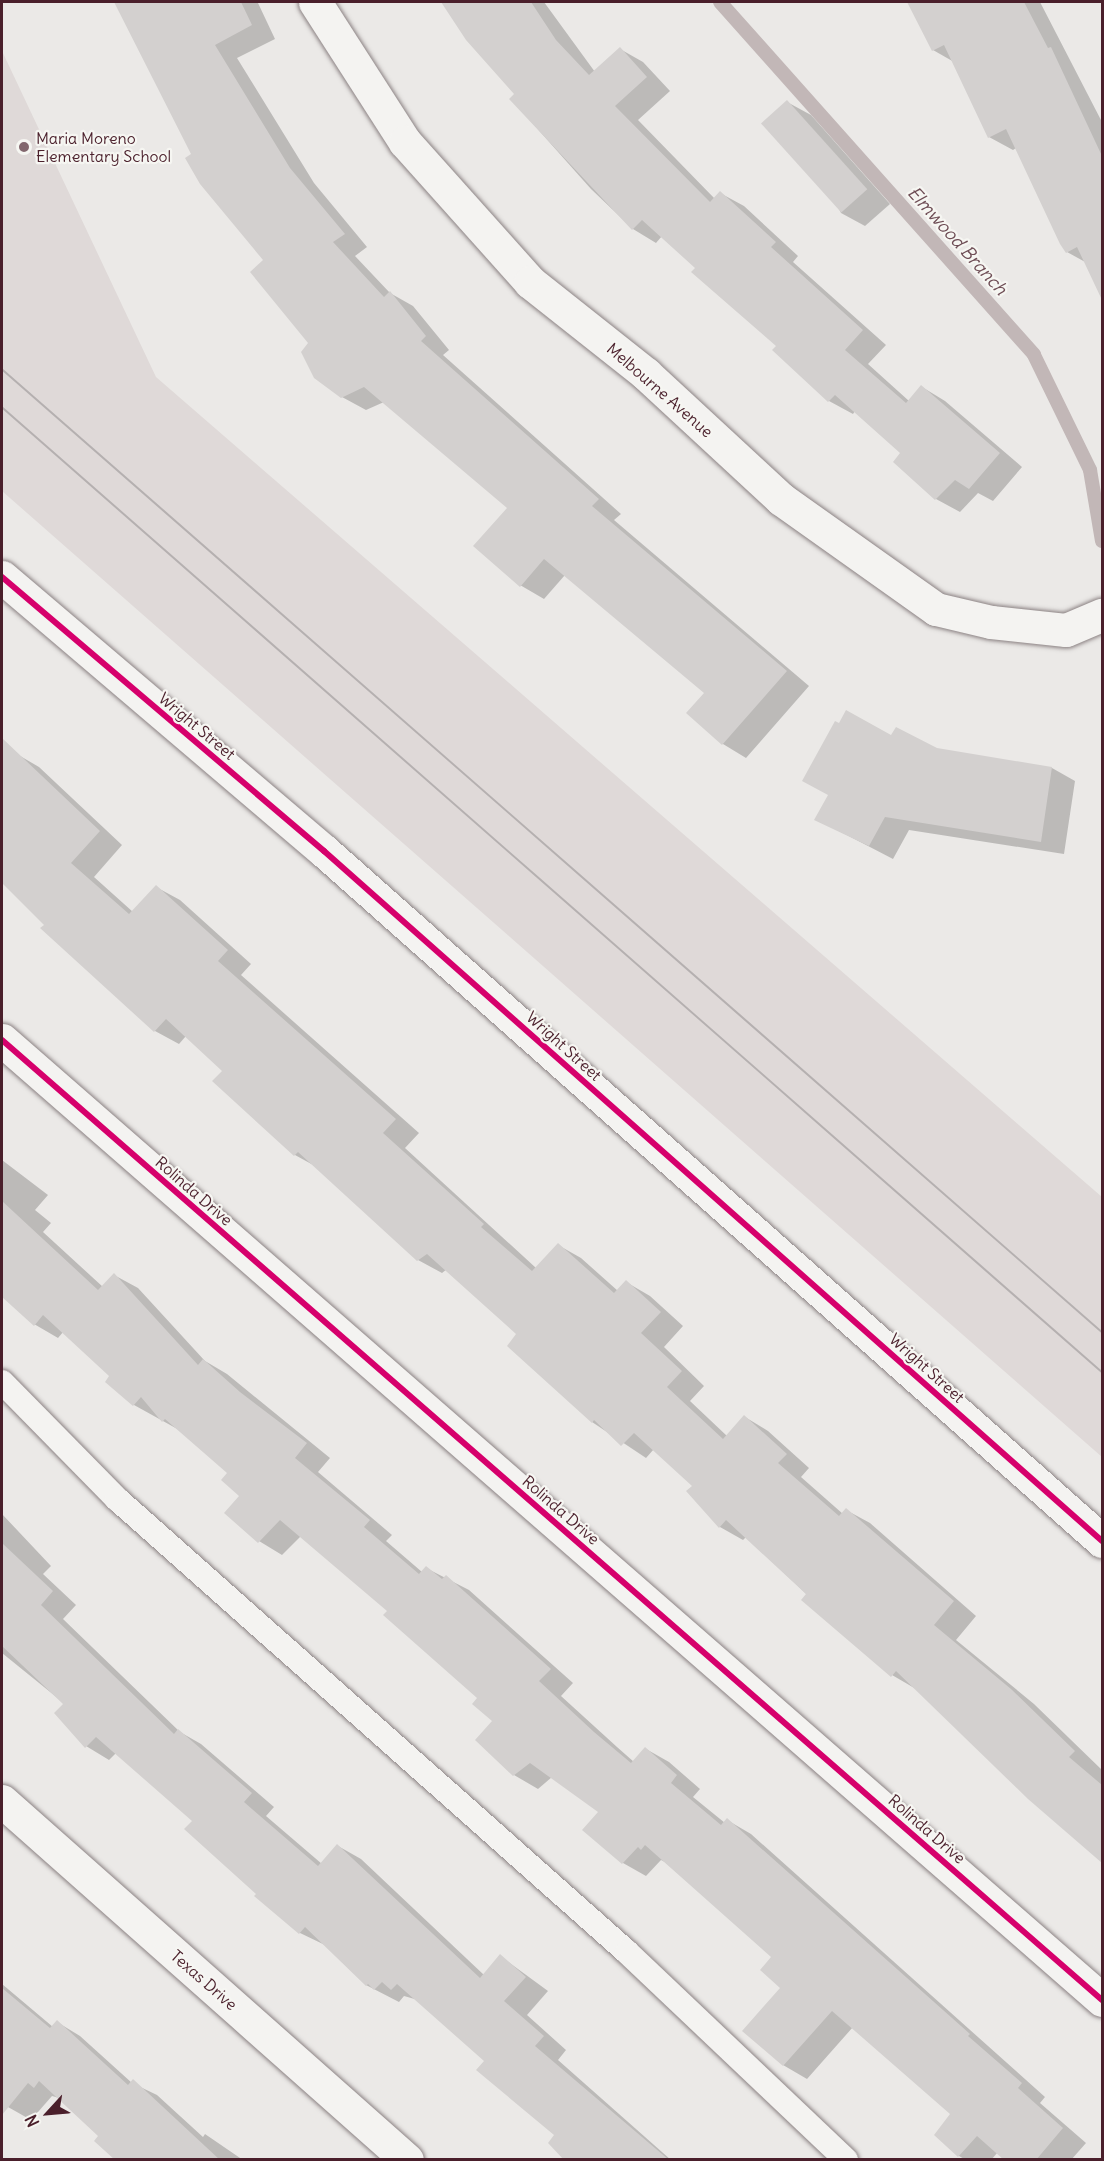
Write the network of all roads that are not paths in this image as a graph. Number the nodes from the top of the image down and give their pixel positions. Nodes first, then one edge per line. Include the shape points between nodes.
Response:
1 (315, 2) edge
2 (2, 577) edge
3 (1102, 615) edge
4 (2, 1040) edge
5 (2, 1383) edge
6 (1102, 1541) edge
7 (2, 1801) edge
8 (1102, 2000) edge
9 (407, 2160) edge
10 (846, 2160) edge

1 - 3 street, Melbourne Avenue via 405,142 530,282 646,374 781,499 936,609 991,622 1066,630
2 - 6 street, Wright Street via 324,851
4 - 8 street, Rolinda Drive
5 - 10 lane via 117,1498 627,1953
7 - 9 street, Texas Drive

